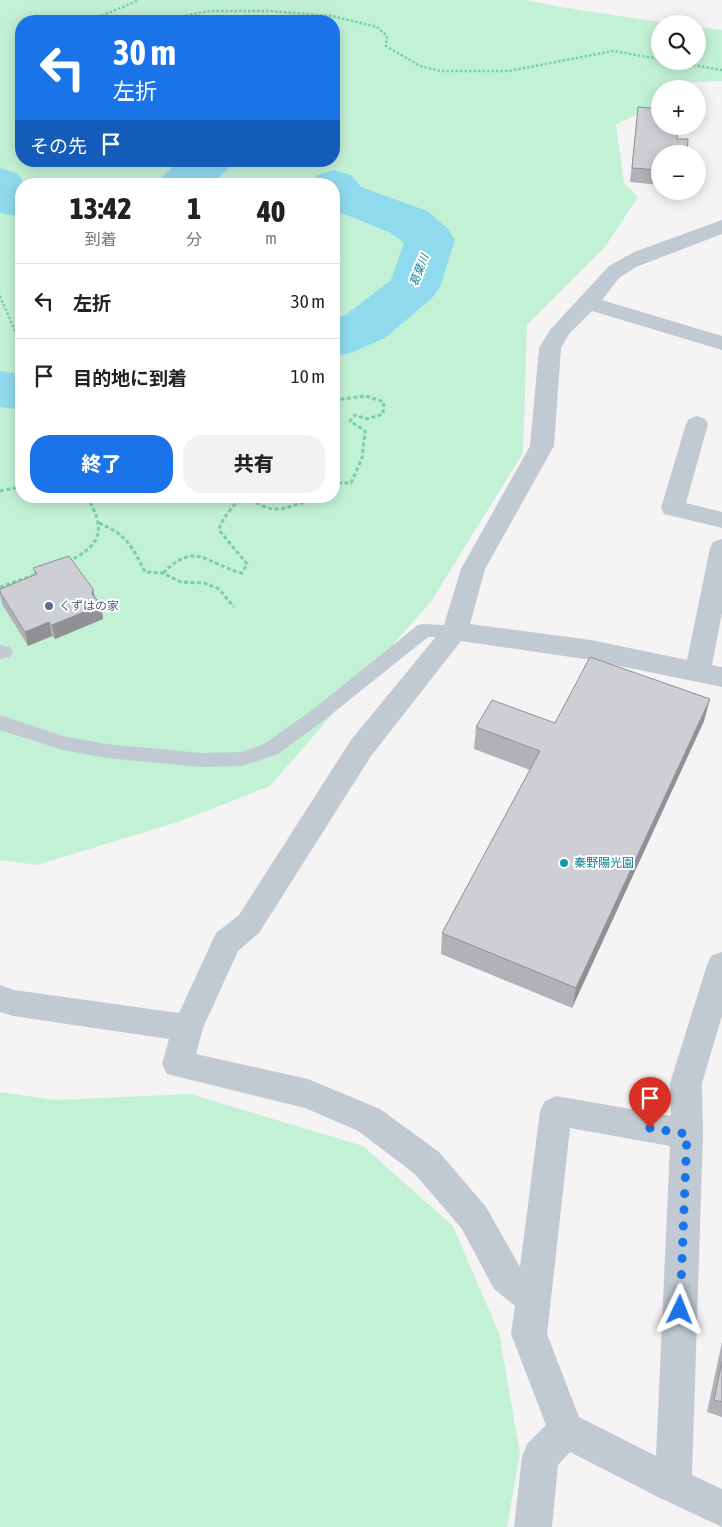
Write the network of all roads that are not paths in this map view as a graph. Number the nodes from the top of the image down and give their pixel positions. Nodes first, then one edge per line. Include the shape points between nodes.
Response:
1 (722, 226) edge
2 (588, 303) junction
3 (722, 343) edge
4 (697, 424) dead end
5 (722, 520) edge
6 (722, 548) edge
7 (455, 630) junction
8 (710, 674) edge
9 (0, 722) edge
10 (722, 965) edge
11 (0, 998) edge
12 (187, 1028) junction
13 (687, 1134) junction
14 (533, 1299) junction
15 (566, 1430) junction
16 (673, 1486) junction
17 (722, 1508) edge
18 (533, 1527) edge

1 - 2 street via 710,242 652,250 615,270
2 - 3 street
2 - 7 street via 556,333 550,348 542,446 474,569
4 - 5 street via 673,508
6 - 8 street
7 - 8 street via 590,650
7 - 9 lane via 424,630 294,733 270,750 242,759 201,760 106,751 63,743
7 - 12 street via 361,748 249,924 227,942
10 - 13 street via 686,1083
11 - 12 street via 13,1003
12 - 14 street via 178,1064 308,1094 370,1120 427,1163 474,1218 506,1277
13 - 14 street via 556,1112
13 - 16 street
14 - 15 street via 528,1334
15 - 16 street
15 - 18 street via 540,1457
16 - 17 street

